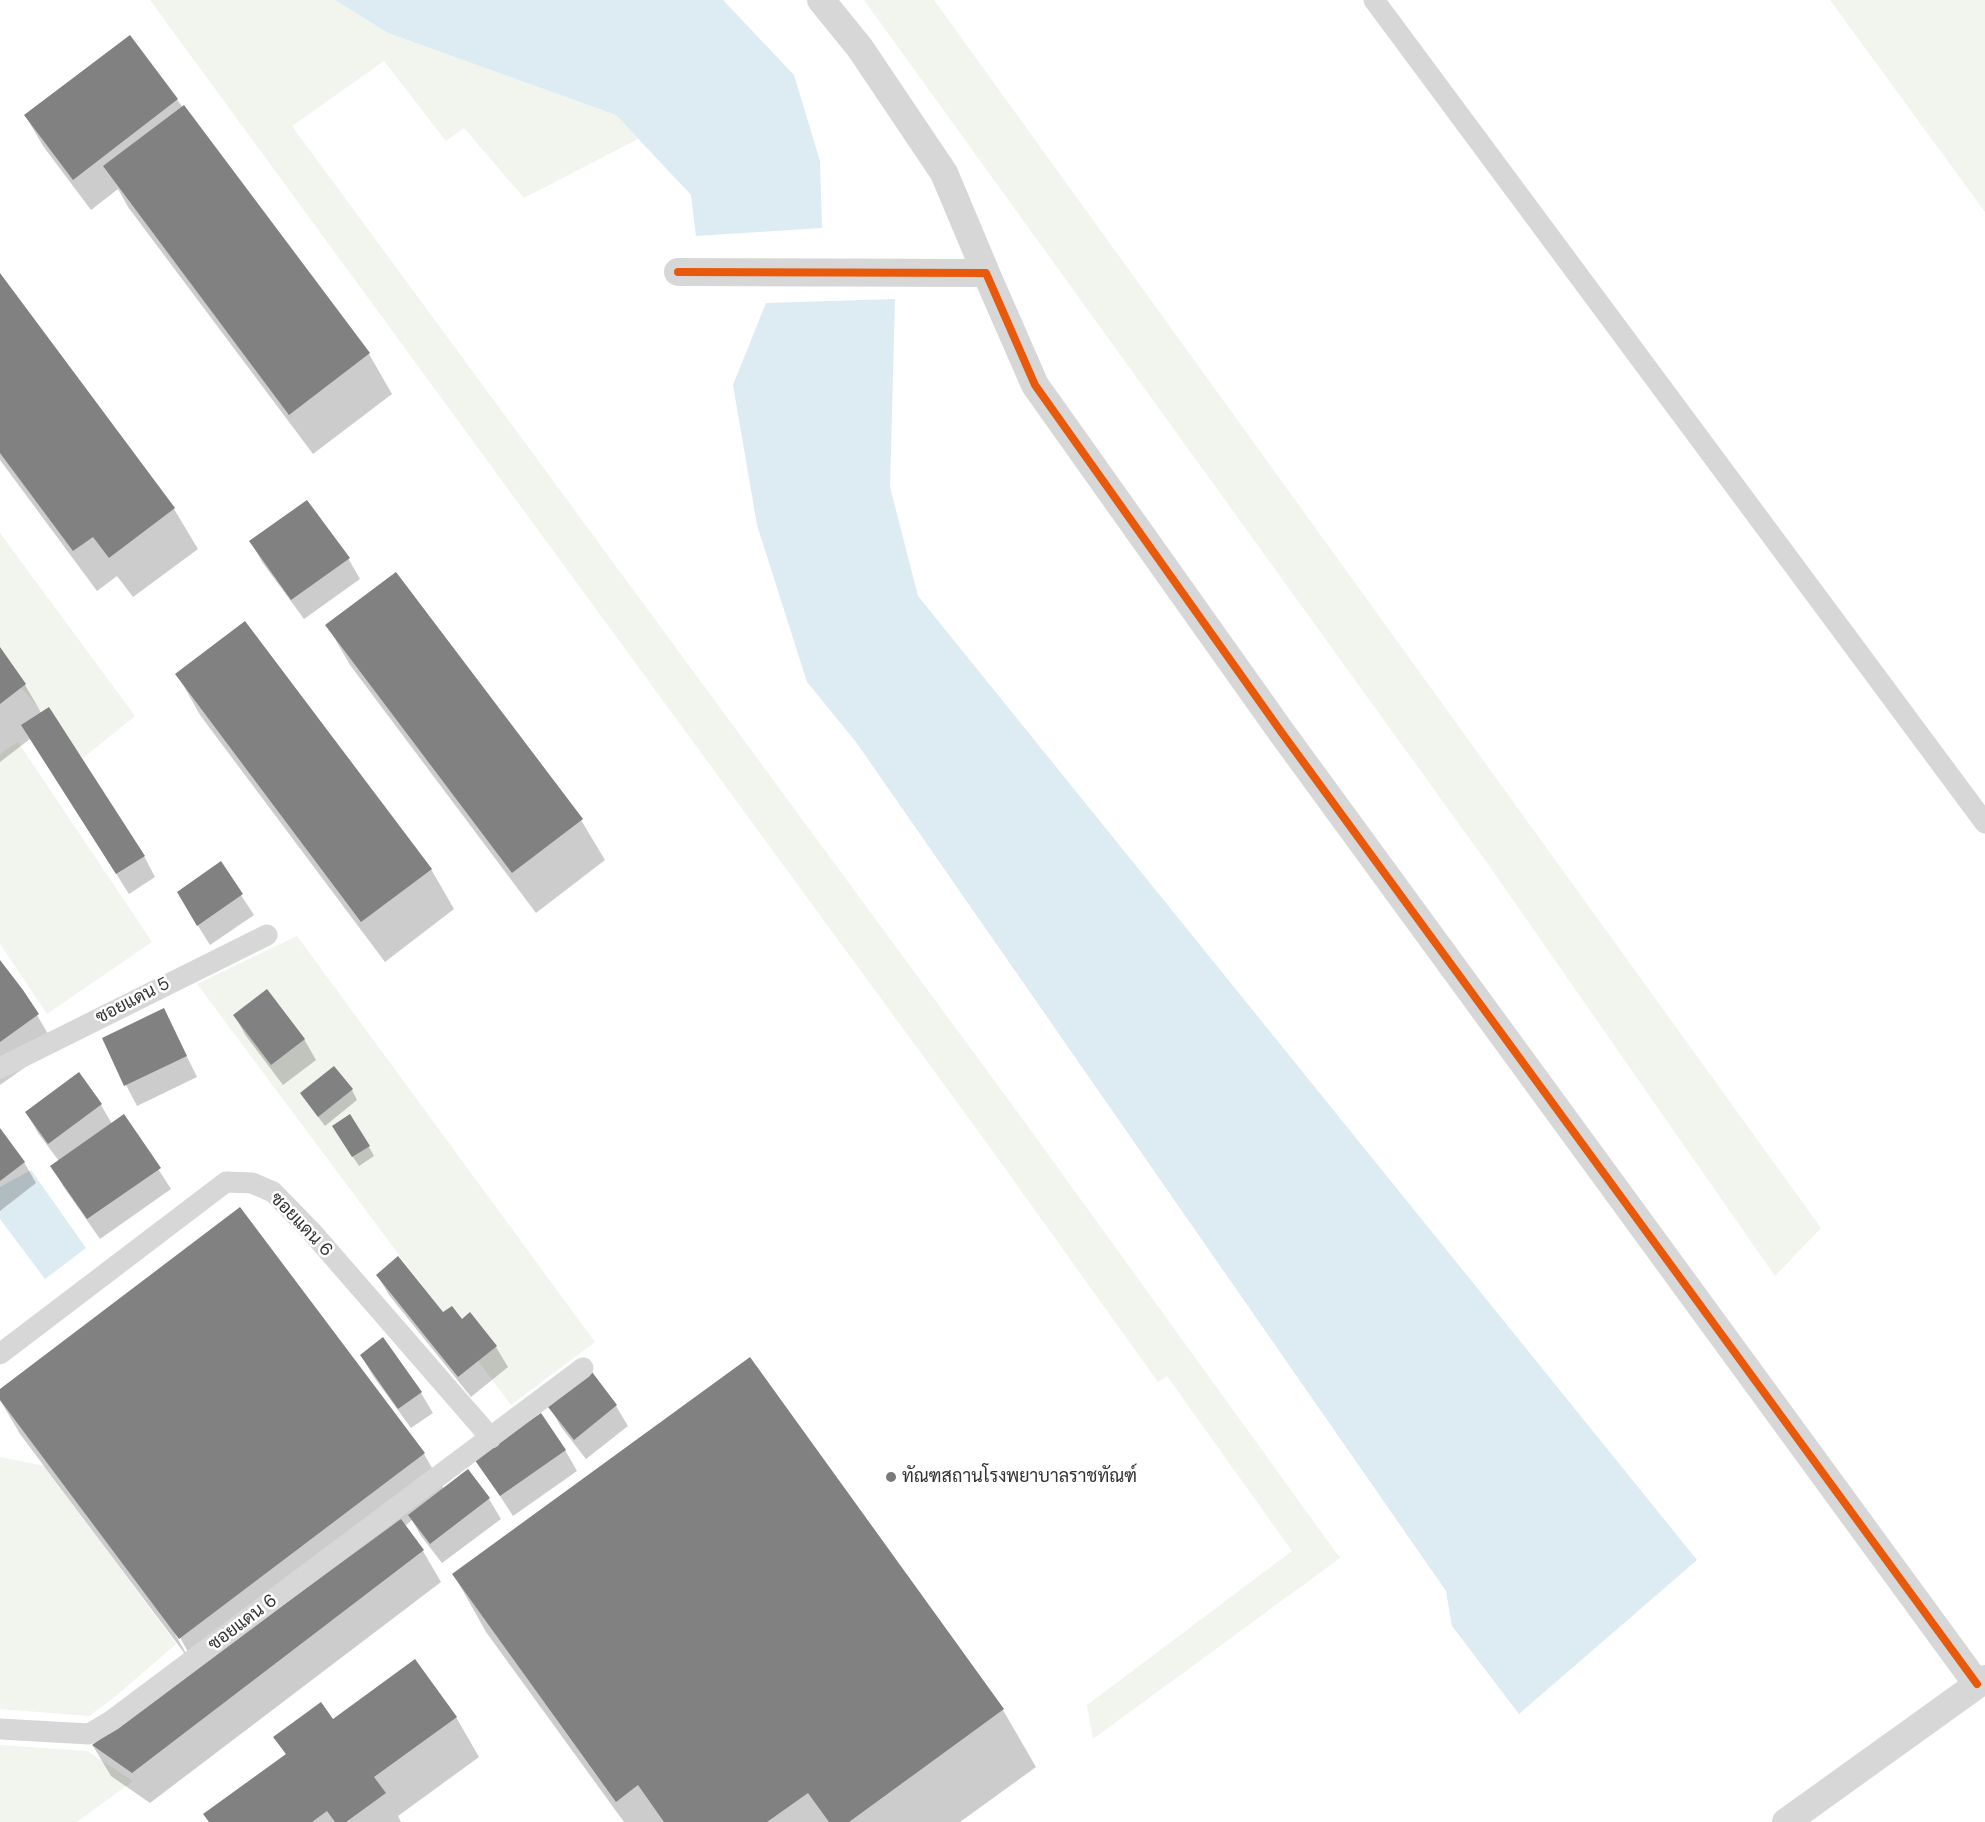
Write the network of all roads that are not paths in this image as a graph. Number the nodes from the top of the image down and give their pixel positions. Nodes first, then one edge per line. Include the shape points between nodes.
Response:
1 (821, 0) edge
2 (1374, 0) edge
3 (678, 272) dead end
4 (986, 273) junction
5 (1985, 823) edge
6 (267, 934) dead end
7 (0, 1068) edge
8 (0, 1354) edge
9 (583, 1368) dead end
10 (491, 1438) junction
11 (1981, 1682) edge
12 (0, 1729) edge
13 (1786, 1822) edge

1 - 4 street via 860,48 944,173
2 - 5 lane
3 - 4 street
4 - 11 street via 1035,385 1288,742
6 - 7 lane, ซอยแดน 5
8 - 10 lane, ซอยแดน 6 via 226,1182 252,1183 273,1192 311,1231
9 - 10 lane, ซอยแดน 6
10 - 12 lane, ซอยแดน 6 via 111,1721 89,1734
11 - 13 street

